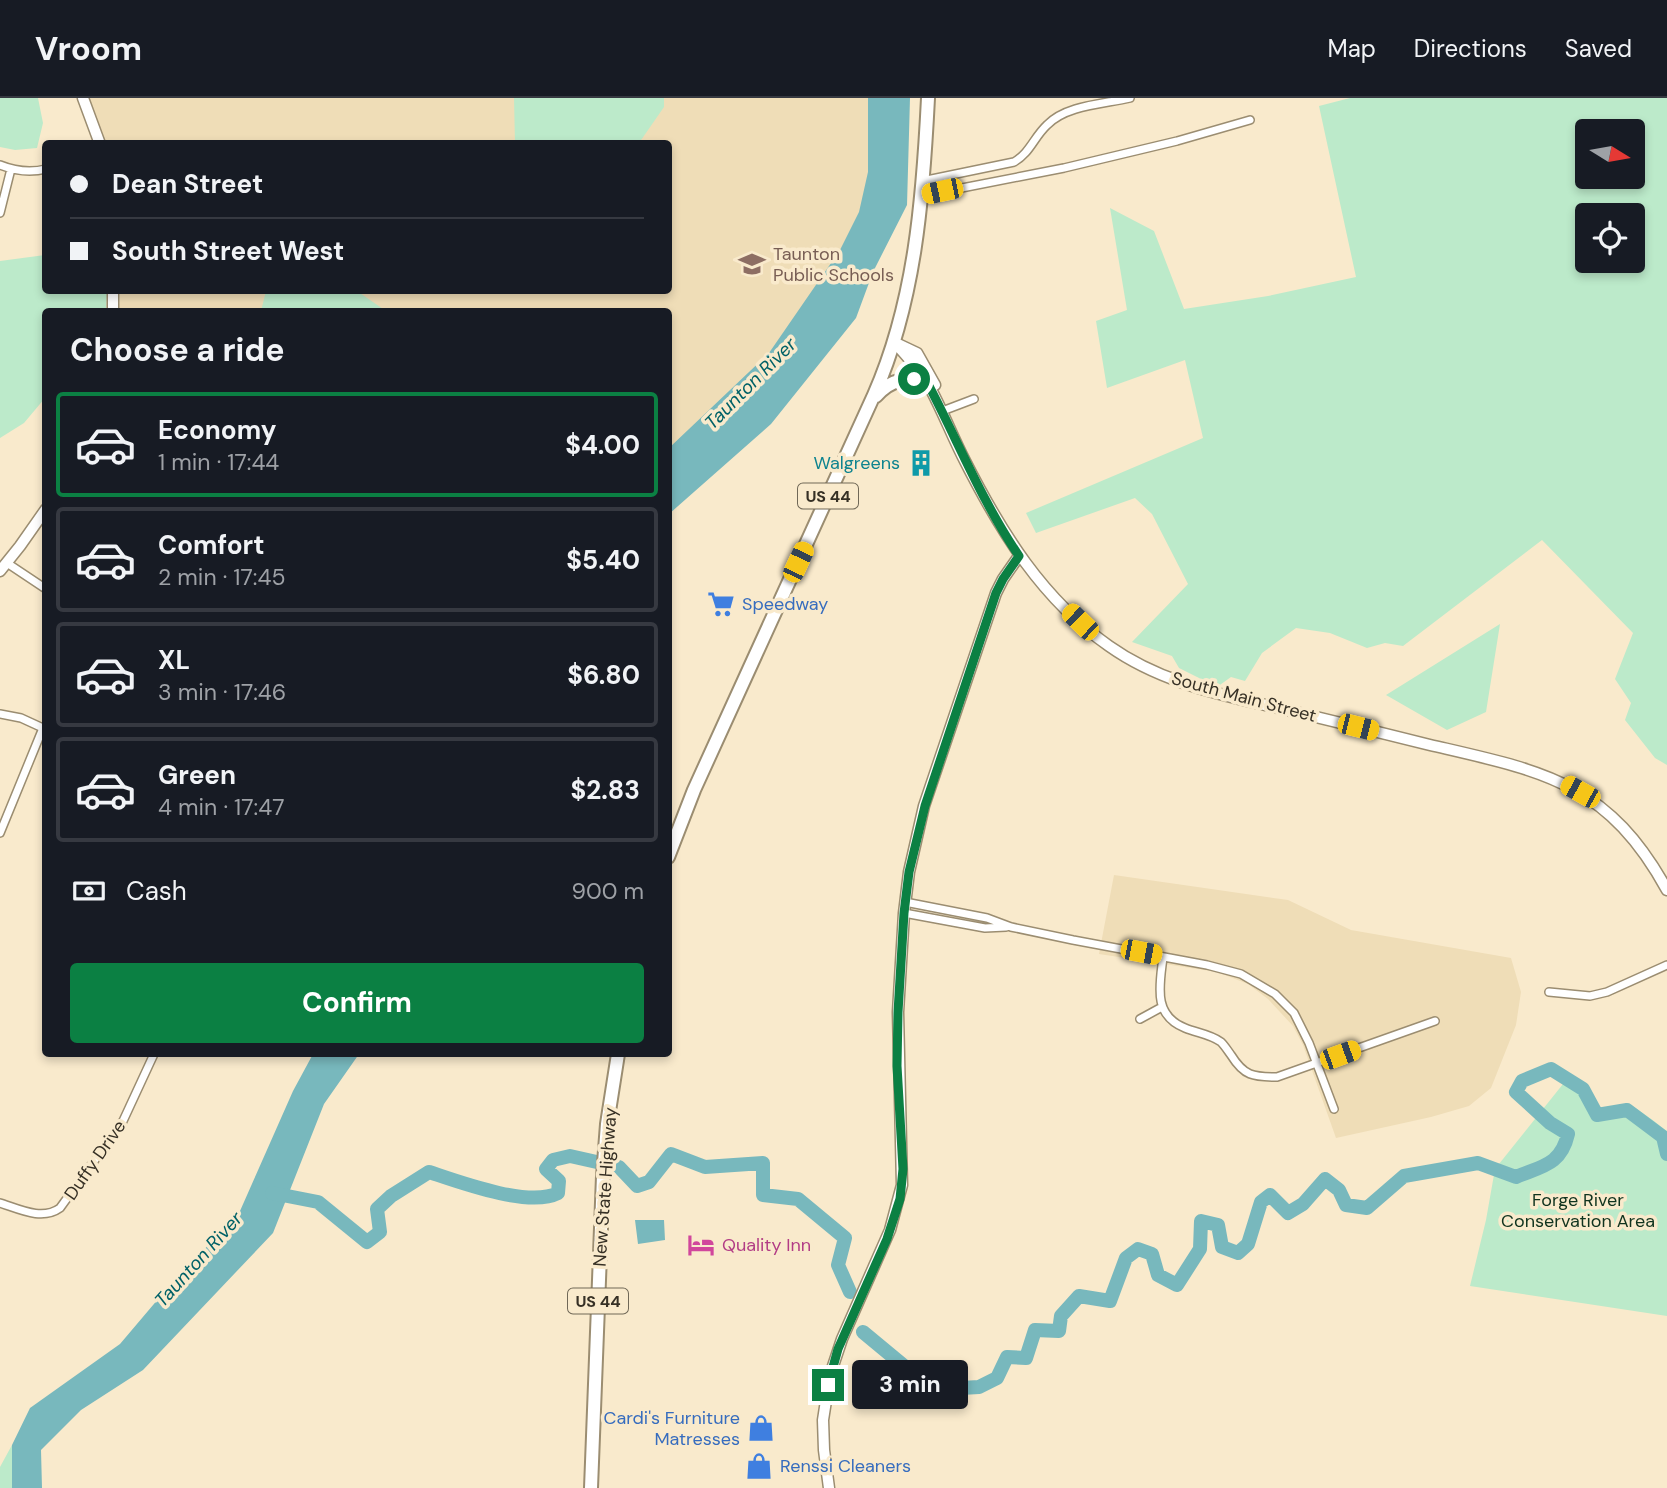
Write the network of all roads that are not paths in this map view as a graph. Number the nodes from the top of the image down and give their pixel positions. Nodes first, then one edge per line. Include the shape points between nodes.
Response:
1 (83, 98) edge
2 (928, 98) edge
3 (1130, 98) edge
4 (1250, 120) dead end
5 (99, 140) edge
6 (0, 165) edge
7 (10, 169) junction
8 (42, 170) edge
9 (922, 181) junction
10 (920, 196) junction
11 (0, 213) edge
12 (895, 343) junction
13 (928, 384) junction
14 (974, 399) dead end
15 (869, 405) junction
16 (945, 410) junction
17 (957, 445) junction
18 (42, 515) edge
19 (1019, 556) junction
20 (4, 567) edge
21 (42, 587) edge
22 (0, 714) edge
23 (42, 728) edge
24 (42, 734) edge
25 (0, 833) edge
26 (672, 847) edge
27 (1667, 890) edge
28 (904, 908) junction
29 (1163, 957) junction
30 (1667, 965) edge
31 (1549, 992) dead end
32 (1162, 1007) junction
33 (1140, 1019) dead end
34 (1435, 1021) dead end
35 (153, 1057) edge
36 (618, 1057) edge
37 (1317, 1063) junction
38 (1334, 1110) dead end
39 (0, 1203) edge
40 (591, 1488) edge
41 (829, 1488) edge

1 - 5 main road
2 - 9 highway, US 44
3 - 9 street via 1063,114 1046,125 1027,153 1014,162
4 - 10 street via 1064,169
6 - 7 street
7 - 8 street
7 - 11 street
9 - 10 highway, US 44
10 - 12 highway, US 44 via 912,270
12 - 13 main road
12 - 15 highway, US 44
12 - 16 main road via 917,353
13 - 15 highway via 914,379 895,381
13 - 17 main road
14 - 16 street
15 - 26 highway, US 44
16 - 17 main road
17 - 19 main road, South Main Street
18 - 20 main road
19 - 27 main road, South Main Street via 1097,637 1160,674 1212,692 1501,760 1566,785 1621,825
19 - 28 main road via 996,593 929,792
20 - 21 street
22 - 23 street
24 - 25 street
28 - 29 street via 985,928 1011,927
28 - 41 main road via 897,1040 902,1185 894,1222 830,1376 823,1430
29 - 32 street via 1158,995
29 - 37 street via 1227,969 1269,989 1294,1013
30 - 31 street via 1608,992 1590,996
32 - 33 street
32 - 37 street via 1183,1028 1223,1044 1240,1070 1249,1074 1277,1077
34 - 37 street
35 - 39 street, Duffy Drive via 127,1115 60,1209 41,1214
36 - 40 highway, New State Highway / US 44 via 603,1176
37 - 38 street

